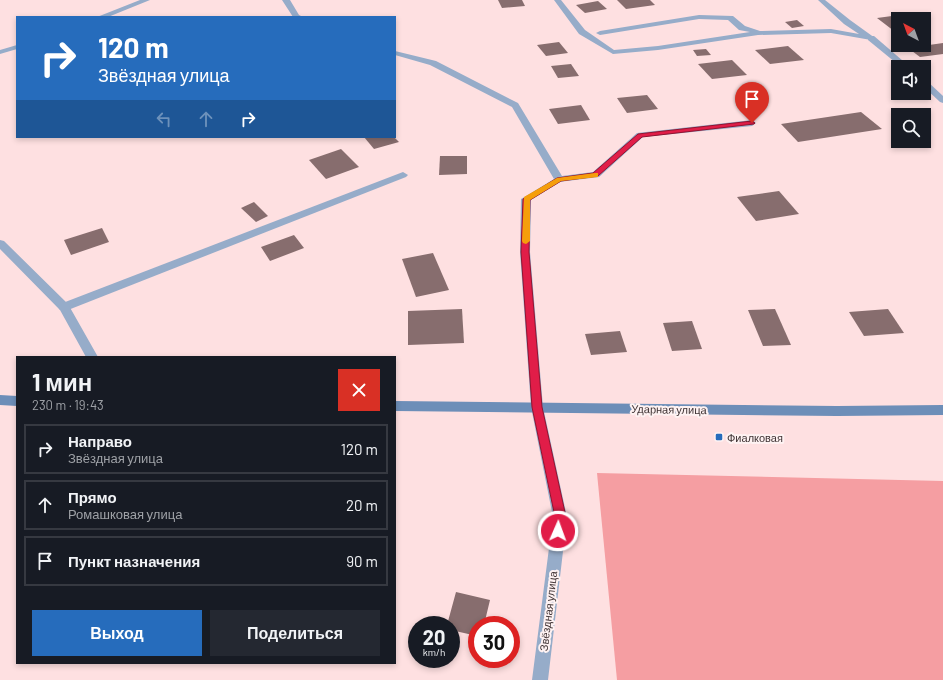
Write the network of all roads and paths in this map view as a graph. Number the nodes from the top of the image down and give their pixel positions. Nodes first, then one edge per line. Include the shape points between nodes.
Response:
1 (147, 0) edge
2 (286, 0) edge
3 (557, 0) edge
4 (822, 0) edge
5 (104, 16) edge
6 (296, 16) edge
7 (600, 33) dead end
8 (760, 33) junction
9 (871, 38) junction
10 (16, 47) edge
11 (0, 52) edge
12 (396, 52) edge
13 (898, 60) edge
14 (931, 89) edge
15 (943, 100) edge
16 (752, 123) dead end
17 (403, 175) dead end
18 (559, 179) junction
19 (0, 243) edge
20 (64, 307) junction
21 (91, 356) edge
22 (0, 400) edge
23 (16, 401) edge
24 (396, 406) edge
25 (537, 407) junction
26 (943, 410) edge
27 (540, 680) edge

1 - 5 street
2 - 6 street
3 - 8 street via 582,32 613,52
4 - 9 street via 847,22
7 - 8 street via 699,17 730,18 742,28
8 - 9 street via 831,31
9 - 13 street
10 - 11 street
12 - 18 street via 433,63 515,105
14 - 15 street
16 - 18 street via 640,135 596,175
17 - 20 street
18 - 25 street, Звёздная улица via 526,199 525,252
19 - 20 street
20 - 21 street
22 - 23 street
24 - 25 street, Ударная улица
25 - 26 street, Ударная улица
25 - 27 street, Звёздная улица via 560,517

